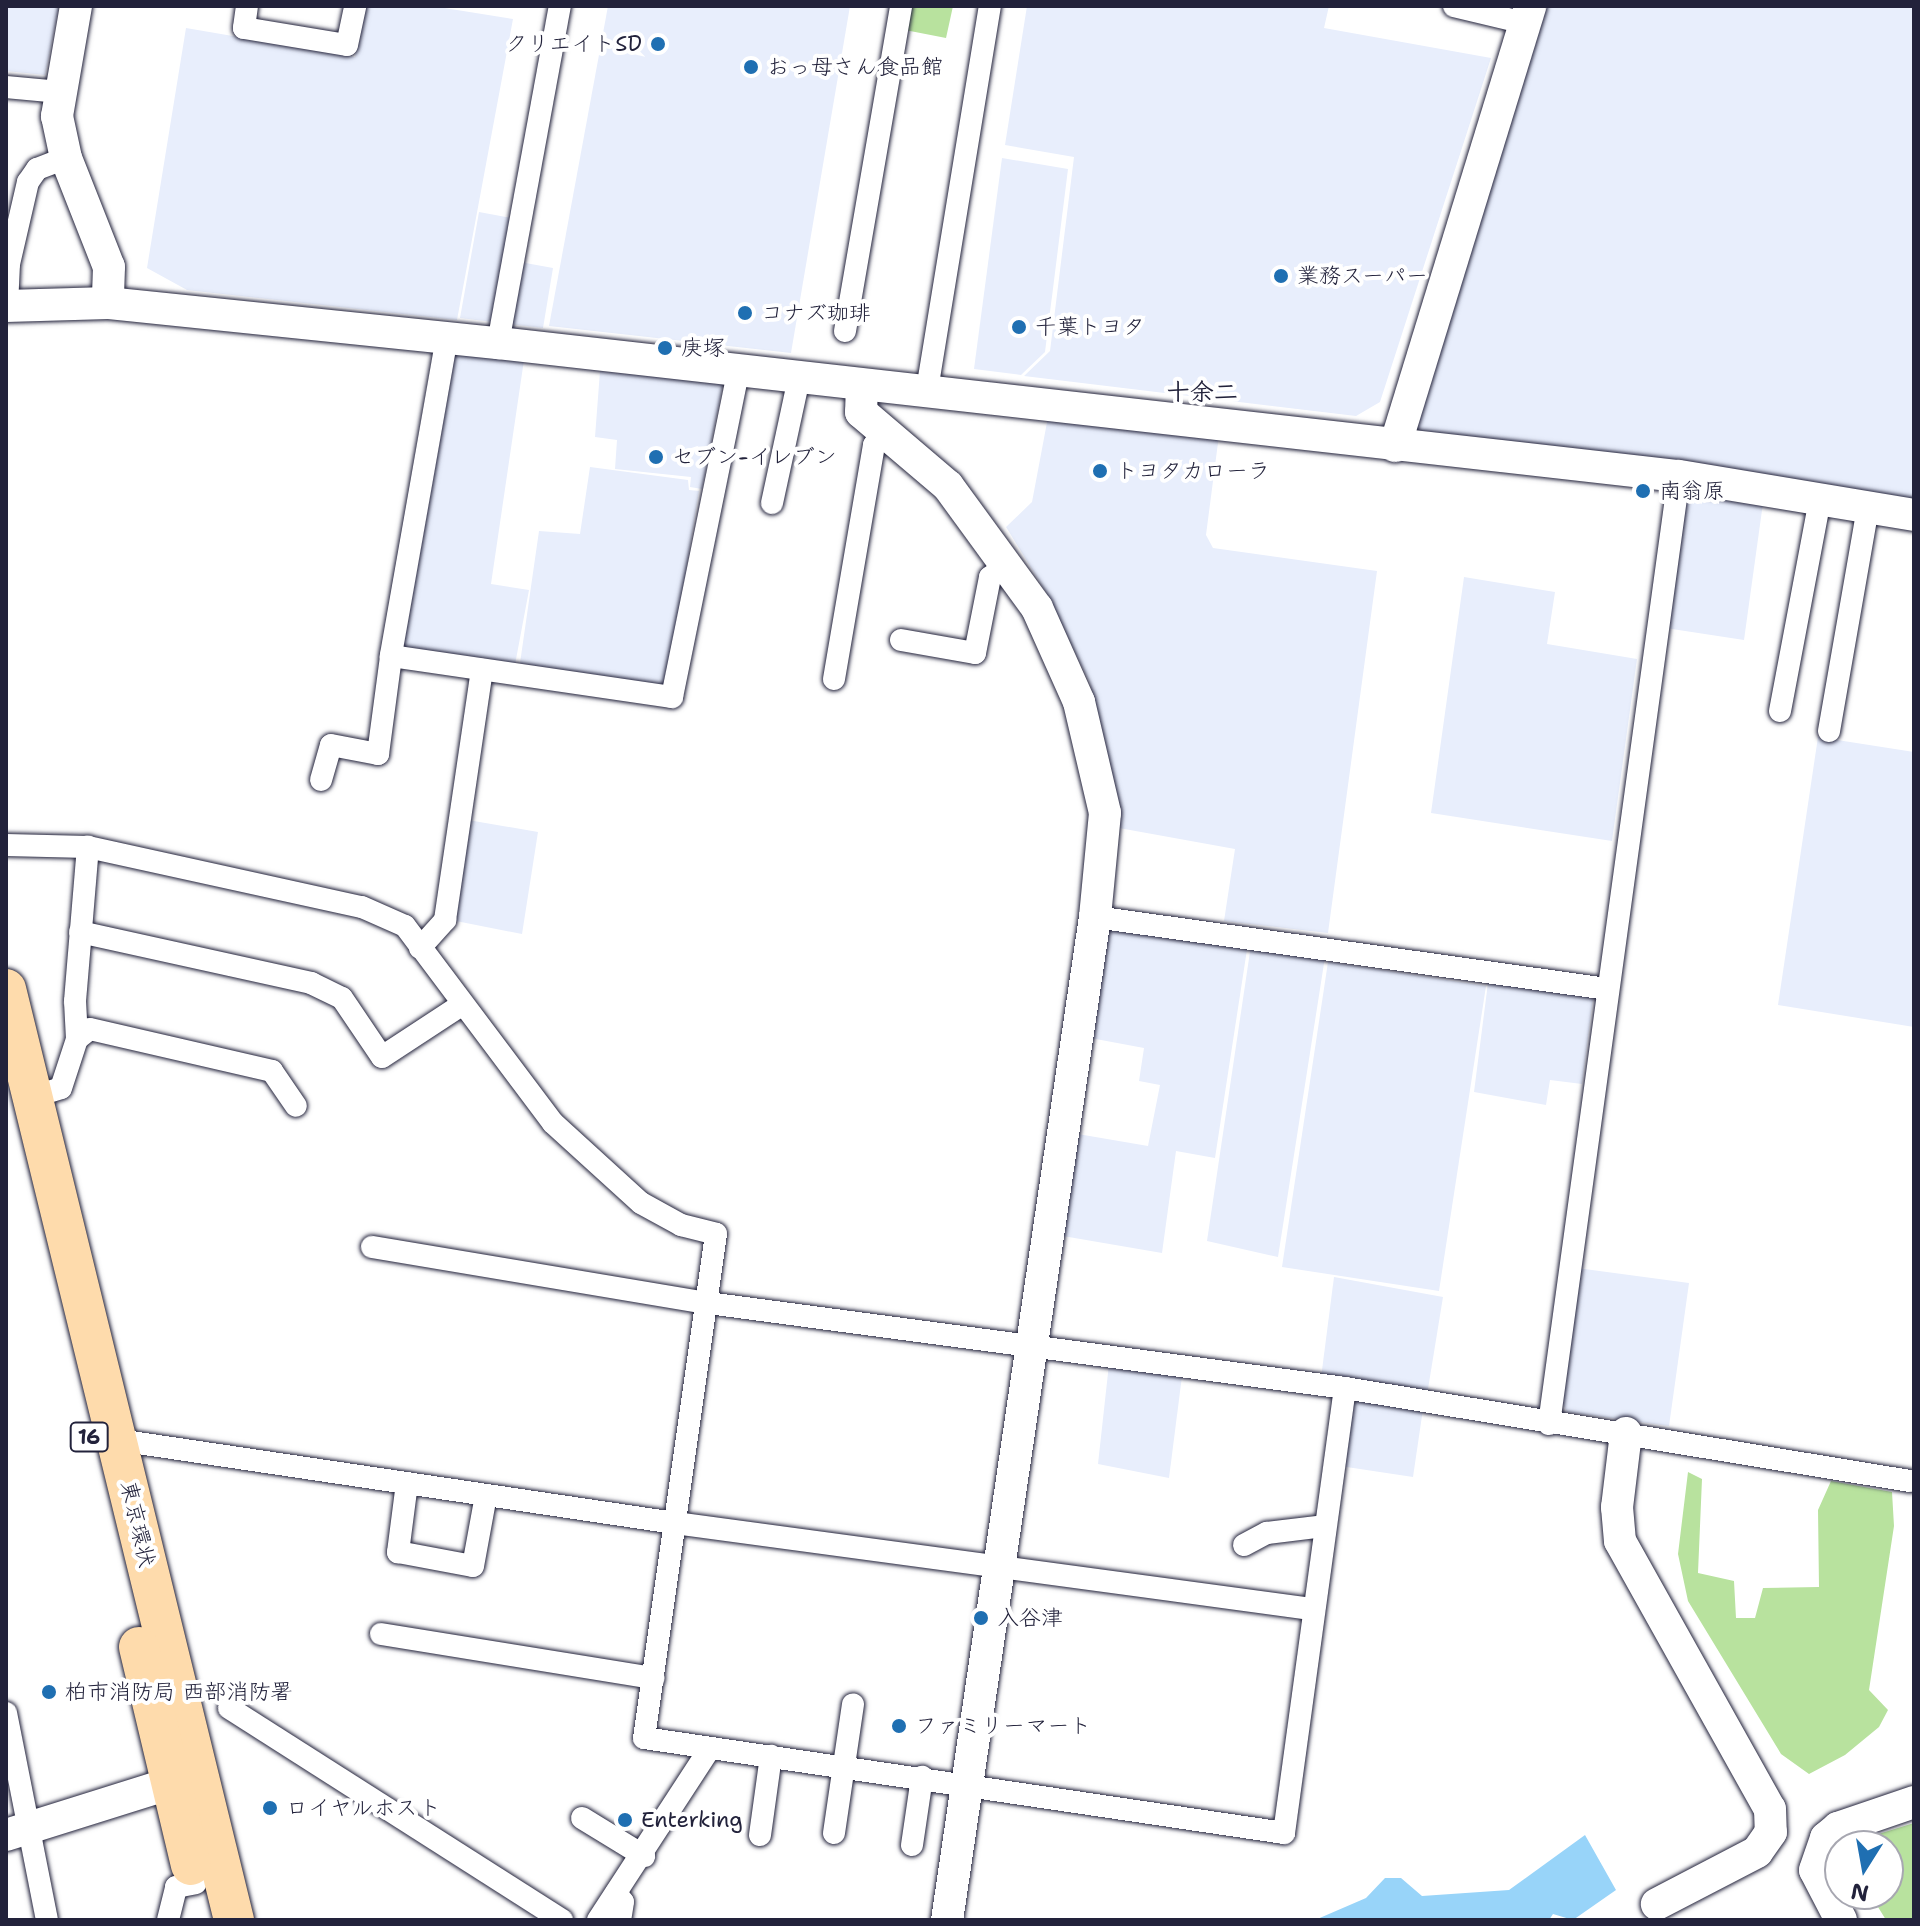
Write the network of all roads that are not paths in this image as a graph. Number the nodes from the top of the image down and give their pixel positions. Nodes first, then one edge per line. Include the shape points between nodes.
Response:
1 (76, 6) edge
2 (247, 6) edge
3 (355, 6) edge
4 (560, 6) edge
5 (901, 6) edge
6 (990, 6) edge
7 (1454, 6) edge
8 (1528, 15) edge
9 (6, 87) edge
10 (60, 92) junction
11 (66, 158) junction
12 (108, 303) junction
13 (6, 306) edge
14 (845, 331) dead end
15 (447, 337) junction
16 (498, 343) junction
17 (738, 372) junction
18 (799, 378) junction
19 (862, 385) junction
20 (927, 390) junction
21 (884, 431) junction
22 (1395, 446) junction
23 (1679, 476) junction
24 (1820, 499) junction
25 (772, 503) dead end
26 (1868, 507) junction
27 (1914, 515) edge
28 (1009, 564) junction
29 (901, 640) dead end
30 (391, 656) junction
31 (482, 670) junction
32 (834, 679) dead end
33 (1780, 711) dead end
34 (1829, 731) dead end
35 (321, 780) dead end
36 (6, 845) edge
37 (88, 847) junction
38 (1095, 917) junction
39 (80, 932) junction
40 (420, 948) junction
41 (6, 989) edge
42 (1607, 989) junction
43 (460, 1006) junction
44 (77, 1039) junction
45 (19, 1094) edge
46 (296, 1106) dead end
47 (372, 1247) dead end
48 (708, 1303) junction
49 (1030, 1348) junction
50 (1345, 1388) junction
51 (1549, 1424) junction
52 (1626, 1433) junction
53 (118, 1440) junction
54 (1910, 1481) dead end
55 (407, 1483) junction
56 (486, 1495) junction
57 (675, 1523) junction
58 (1324, 1526) junction
59 (1244, 1545) dead end
60 (1001, 1565) junction
61 (1311, 1609) junction
62 (381, 1634) dead end
63 (653, 1678) junction
64 (853, 1704) dead end
65 (229, 1708) dead end
66 (6, 1713) edge
67 (710, 1748) junction
68 (771, 1756) junction
69 (844, 1766) junction
70 (922, 1777) junction
71 (184, 1779) junction
72 (969, 1784) junction
73 (1914, 1802) edge
74 (582, 1818) dead end
75 (17, 1831) edge
76 (834, 1833) dead end
77 (760, 1835) dead end
78 (912, 1845) dead end
79 (644, 1856) junction
80 (616, 1893) junction
81 (201, 1901) edge
82 (1662, 1912) edge
83 (47, 1920) edge
84 (168, 1920) edge
85 (234, 1920) edge
86 (562, 1920) edge
87 (598, 1920) edge
88 (620, 1920) edge
89 (947, 1920) edge
90 (1841, 1920) edge

1 - 10 street
2 - 3 street via 244,28 347,45
4 - 16 street
5 - 14 street
6 - 20 street
7 - 8 street
8 - 22 street
9 - 10 street
10 - 11 street via 57,116
11 - 12 street via 109,267
11 - 13 street via 37,169 28,182 9,264
12 - 13 street
12 - 15 street
15 - 16 street
15 - 30 street
16 - 17 street
17 - 18 street
17 - 31 street via 672,697
18 - 19 street
18 - 25 street
19 - 20 street
19 - 21 street via 861,412
20 - 22 street
21 - 28 street via 948,486
21 - 32 street via 874,445
22 - 23 street
23 - 24 street
23 - 42 street
24 - 26 street
24 - 33 street
26 - 27 street
26 - 34 street
28 - 29 street via 990,577 975,653
28 - 38 street via 1060,655 1092,745 1105,813
30 - 31 street
30 - 35 street via 378,754 331,745
31 - 40 street via 445,920
36 - 37 street
37 - 39 street
37 - 40 street via 362,907 405,926
38 - 42 street
38 - 49 street
39 - 43 street via 311,983 342,998 382,1057
39 - 44 street
40 - 43 street
41 - 45 highway, 東京環状 / 16
42 - 51 street
43 - 48 street via 553,1123 641,1203 681,1225 716,1234
44 - 45 street via 61,1088
44 - 46 street via 90,1029 272,1071
45 - 53 highway, 東京環状 / 16
45 - 71 highway, 東京環状 / 16
47 - 48 street
48 - 49 street
48 - 57 street
49 - 50 street
49 - 60 street
50 - 51 street
50 - 58 street
51 - 52 street
52 - 54 street
52 - 82 street via 1617,1507 1620,1541 1770,1809 1771,1832 1757,1852
53 - 55 street
53 - 71 highway, 東京環状 / 16
55 - 56 street
55 - 56 street via 398,1552 473,1566
56 - 57 street
57 - 60 street
57 - 63 street
58 - 59 street via 1267,1533
58 - 61 street
60 - 61 street
60 - 72 street
61 - 72 street via 1284,1833
62 - 63 street
63 - 67 street via 644,1738
64 - 69 street
65 - 86 street
66 - 75 street
67 - 68 street
67 - 79 street
68 - 69 street
68 - 77 street
69 - 70 street
69 - 76 street
70 - 72 street
70 - 78 street
71 - 75 street
71 - 81 highway, 東京環状 / 16
71 - 85 highway, 東京環状 / 16
72 - 89 street
73 - 90 street via 1838,1828 1826,1838 1815,1870
74 - 79 street
75 - 83 street
79 - 80 street
80 - 87 street
80 - 88 street via 623,1902
81 - 84 street via 176,1887

